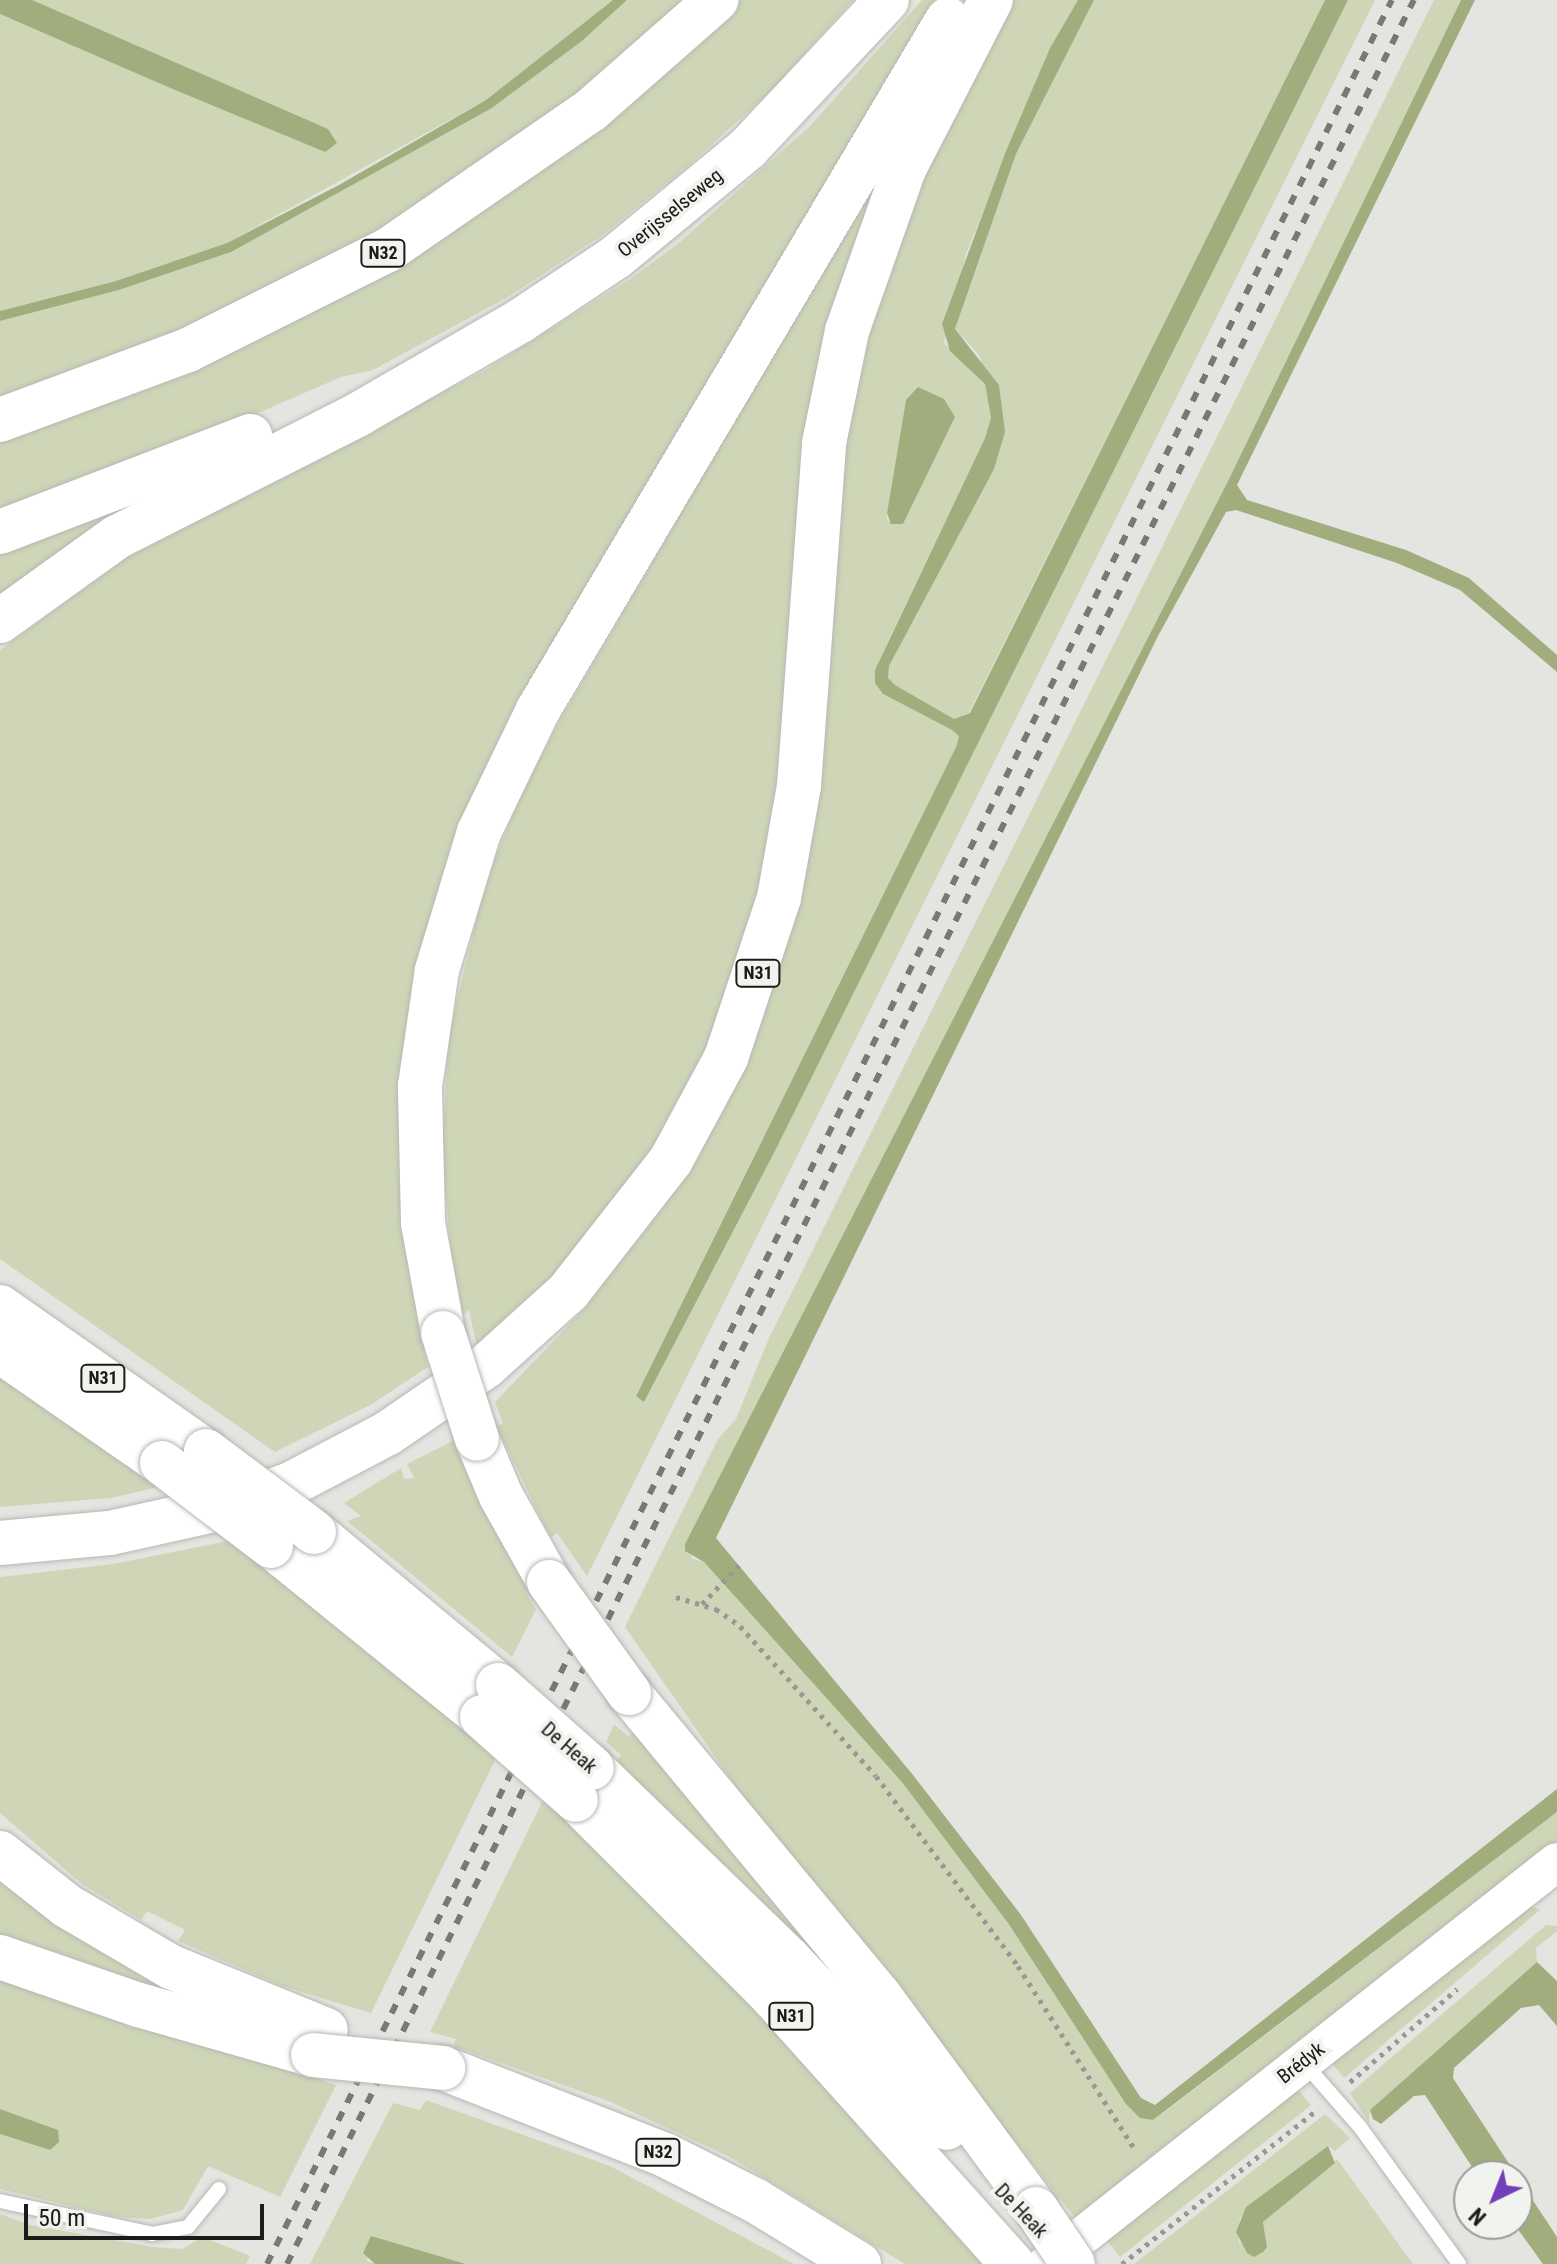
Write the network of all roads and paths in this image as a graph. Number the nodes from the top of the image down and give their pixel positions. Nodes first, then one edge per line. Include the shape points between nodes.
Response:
1 (716, 0) edge
2 (887, 0) edge
3 (960, 0) edge
4 (991, 0) edge
5 (414, 379) junction
6 (0, 420) edge
7 (0, 532) edge
8 (0, 621) edge
9 (0, 1307) edge
10 (0, 1351) edge
11 (0, 1543) edge
12 (739, 1564) dead end
13 (676, 1597) dead end
14 (702, 1604) junction
15 (490, 1701) junction
16 (0, 1853) edge
17 (1557, 1862) edge
18 (0, 1957) edge
19 (319, 2043) junction
20 (1303, 2062) junction
21 (1153, 2180) junction
22 (219, 2189) dead end
23 (0, 2201) edge
24 (1018, 2233) edge
25 (859, 2264) edge
26 (1047, 2264) edge
27 (1073, 2264) edge
28 (1459, 2264) edge

1 - 6 highway, N32 via 580,118 388,250 245,326 137,372
2 - 5 highway, Overijsselseweg via 791,107 663,222 520,321
3 - 24 highway, N31, bridge via 546,697 479,832 437,970 420,1086 423,1223 443,1333 477,1439 501,1496 549,1582 629,1693 879,1995
4 - 11 highway, N31 via 904,169 847,331 824,443 799,786 779,898 726,1058 671,1160 641,1205 568,1292 486,1366 388,1433 289,1485 218,1509 110,1533
5 - 7 highway via 346,394 203,457
5 - 8 highway via 359,414 117,537
9 - 15 highway, De Heak / N31, bridge via 314,1532
10 - 15 highway, De Heak / N31, bridge
12 - 14 path
13 - 14 path
14 - 21 path via 727,1615 770,1653 910,1818 1018,1966
15 - 24 highway, De Heak / N31, bridge via 789,1959
16 - 19 highway, N32 via 67,1906
17 - 20 street, Brédyk
18 - 19 highway, N32 via 126,2001
19 - 25 highway, N32, bridge via 443,2068 605,2128 688,2166
20 - 21 street, Brédyk
20 - 28 lane via 1360,2127
21 - 26 street, Brédyk
22 - 23 lane via 188,2227 152,2234
24 - 27 highway, N31, bridge

